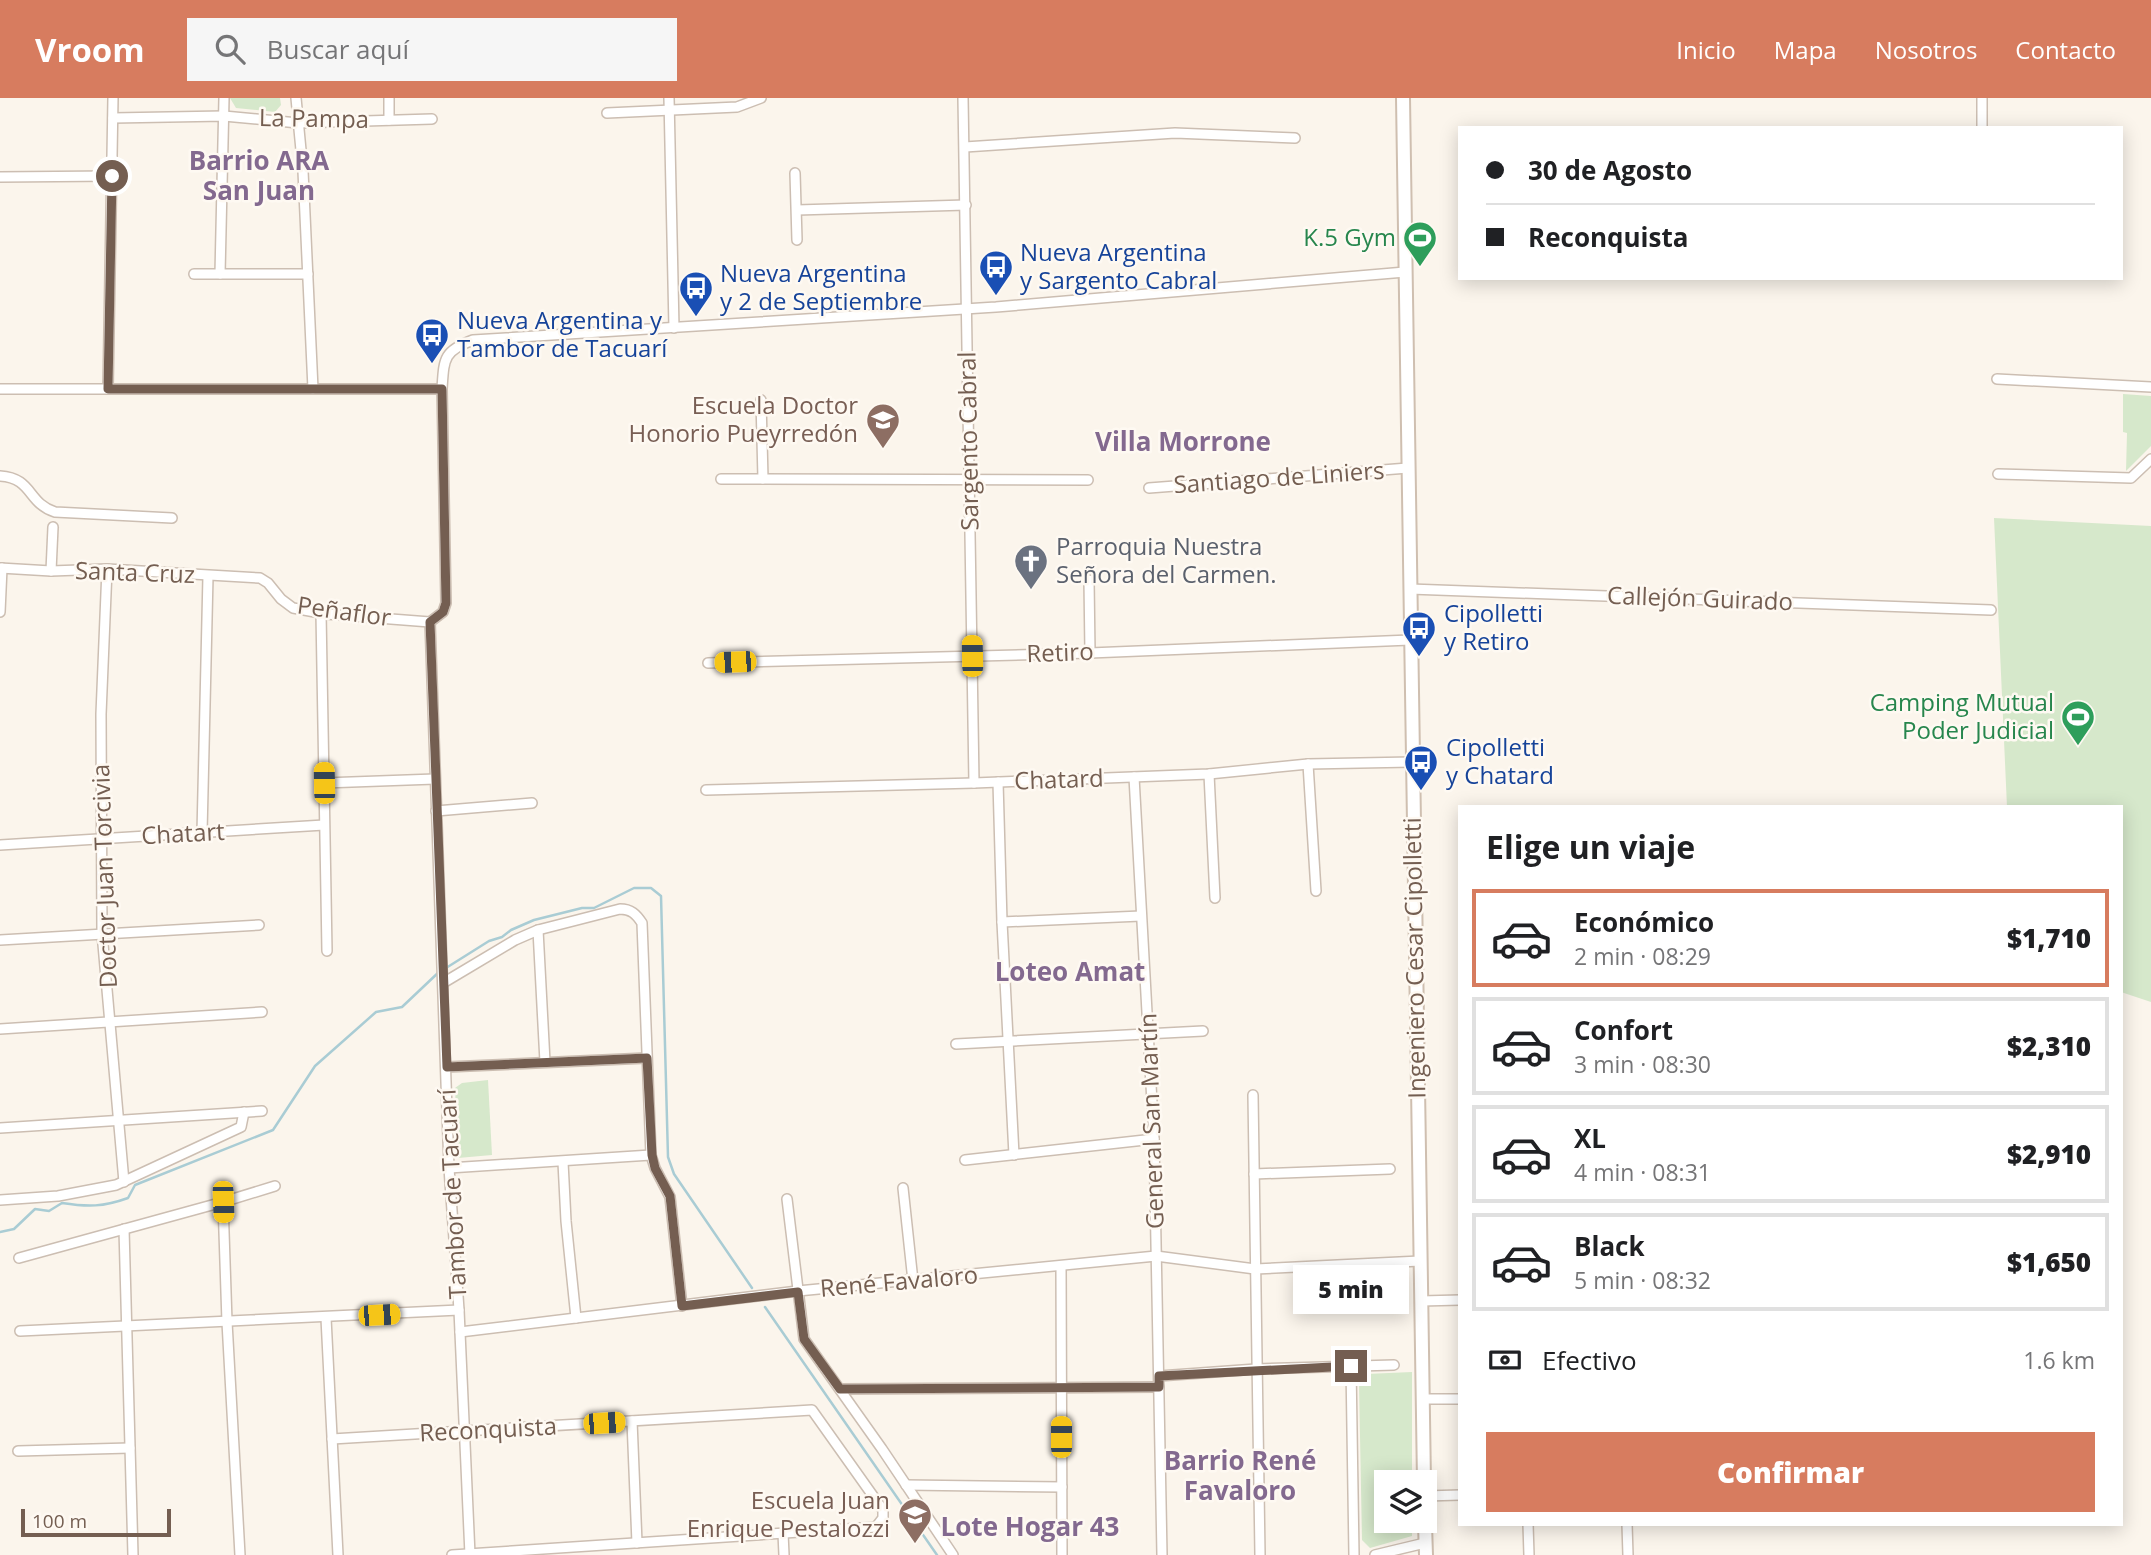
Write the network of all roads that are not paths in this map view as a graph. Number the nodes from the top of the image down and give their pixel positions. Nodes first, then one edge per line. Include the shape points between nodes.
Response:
1 (113, 98) edge
2 (224, 98) edge
3 (296, 98) edge
4 (388, 98) edge
5 (669, 98) edge
6 (761, 98) edge
7 (963, 98) edge
8 (1403, 98) edge
9 (1982, 98) edge
10 (669, 111) junction
11 (607, 113) dead end
12 (223, 116) junction
13 (113, 118) junction
14 (432, 119) dead end
15 (389, 121) junction
16 (298, 123) junction
17 (1982, 126) edge
18 (1295, 138) dead end
19 (965, 146) junction
20 (795, 173) dead end
21 (112, 176) junction
22 (0, 177) edge
23 (966, 205) junction
24 (797, 210) junction
25 (797, 240) dead end
26 (1405, 272) junction
27 (194, 274) dead end
28 (220, 274) junction
29 (308, 274) junction
30 (967, 309) junction
31 (674, 328) junction
32 (1997, 379) dead end
33 (2151, 387) edge
34 (0, 389) edge
35 (108, 389) junction
36 (313, 389) junction
37 (442, 389) junction
38 (761, 400) dead end
39 (2151, 459) edge
40 (1408, 468) junction
41 (1998, 474) dead end
42 (0, 475) edge
43 (721, 479) dead end
44 (762, 479) junction
45 (969, 479) junction
46 (1088, 480) dead end
47 (1149, 488) dead end
48 (172, 518) dead end
49 (53, 527) dead end
50 (1, 568) edge
51 (107, 569) junction
52 (51, 571) junction
53 (208, 576) junction
54 (1089, 580) dead end
55 (268, 583) joint
56 (1410, 589) junction
57 (1991, 610) dead end
58 (0, 612) edge
59 (321, 614) junction
60 (430, 622) junction
61 (1410, 640) junction
62 (1090, 653) junction
63 (972, 656) junction
64 (709, 663) dead end
65 (1412, 762) junction
66 (1307, 764) junction
67 (1209, 774) junction
68 (1134, 777) junction
69 (435, 779) junction
70 (998, 782) junction
71 (324, 783) junction
72 (974, 783) junction
73 (706, 790) dead end
74 (532, 803) dead end
75 (436, 811) junction
76 (324, 825) junction
77 (201, 833) junction
78 (101, 839) junction
79 (0, 845) edge
80 (1316, 891) dead end
81 (1215, 898) dead end
82 (1141, 916) junction
83 (1002, 922) junction
84 (259, 925) dead end
85 (538, 930) junction
86 (102, 933) junction
87 (0, 940) edge
88 (327, 951) dead end
89 (443, 979) junction
90 (262, 1012) dead end
91 (111, 1021) junction
92 (0, 1029) edge
93 (1203, 1031) dead end
94 (1149, 1034) junction
95 (1008, 1041) junction
96 (956, 1044) dead end
97 (647, 1058) junction
98 (545, 1062) junction
99 (447, 1067) junction
100 (1253, 1096) dead end
101 (262, 1111) dead end
102 (244, 1112) junction
103 (119, 1120) junction
104 (0, 1128) edge
105 (1154, 1139) junction
106 (652, 1155) junction
107 (1014, 1155) junction
108 (965, 1160) dead end
109 (563, 1162) junction
110 (449, 1168) junction
111 (1390, 1168) dead end
112 (1254, 1174) junction
113 (124, 1182) junction
114 (275, 1186) dead end
115 (903, 1188) dead end
116 (787, 1199) dead end
117 (0, 1200) edge
118 (223, 1202) junction
119 (124, 1229) junction
120 (1156, 1256) junction
121 (19, 1258) dead end
122 (1420, 1261) junction
123 (1061, 1266) junction
124 (1255, 1269) junction
125 (913, 1281) junction
126 (798, 1292) junction
127 (1458, 1300) edge
128 (1421, 1301) junction
129 (682, 1306) junction
130 (458, 1310) junction
131 (326, 1318) junction
132 (576, 1318) junction
133 (227, 1322) junction
134 (125, 1327) junction
135 (20, 1331) dead end
136 (460, 1332) junction
137 (1394, 1365) dead end
138 (1351, 1366) junction
139 (1256, 1369) junction
140 (1159, 1376) junction
141 (1159, 1387) junction
142 (1061, 1388) junction
143 (840, 1389) junction
144 (1423, 1399) junction
145 (1458, 1399) edge
146 (632, 1421) junction
147 (464, 1431) junction
148 (332, 1439) junction
149 (130, 1448) junction
150 (19, 1451) dead end
151 (1424, 1470) edge
152 (906, 1485) junction
153 (1062, 1487) junction
154 (1437, 1495) edge
155 (1458, 1495) edge
156 (1528, 1526) edge
157 (1627, 1526) edge
158 (783, 1533) junction
159 (637, 1543) junction
160 (1425, 1549) edge
161 (470, 1554) edge
162 (133, 1555) edge
163 (240, 1555) edge
164 (338, 1555) edge
165 (452, 1555) edge
166 (785, 1555) edge
167 (953, 1555) edge
168 (1062, 1555) edge
169 (1163, 1555) edge
170 (1260, 1555) edge
171 (1354, 1555) edge
172 (1375, 1555) edge
173 (1529, 1555) edge
174 (1628, 1555) edge

1 - 13 street
2 - 12 street
3 - 16 street
4 - 15 street
5 - 10 street
6 - 10 street via 737,107
7 - 19 street, Sargento Cabral
8 - 26 street, Ingeniero Cesar Cipolletti
9 - 17 street
10 - 11 street
10 - 31 street
12 - 13 street, La Pampa
12 - 16 street, La Pampa
12 - 28 street
13 - 21 street
14 - 15 street, La Pampa
15 - 16 street, La Pampa
16 - 29 street
18 - 19 street via 1175,134
19 - 23 street, Sargento Cabral
20 - 24 street
21 - 22 street
21 - 35 street
23 - 24 street
23 - 30 street, Sargento Cabral
24 - 25 street
26 - 30 street
26 - 40 street, Ingeniero Cesar Cipolletti
27 - 28 street
28 - 29 street
29 - 36 street
30 - 31 street
30 - 45 street, Sargento Cabral
31 - 37 street via 473,340 447,356
32 - 33 street
34 - 35 street
35 - 36 street
36 - 37 street
37 - 60 street via 446,603 443,612
38 - 44 street
39 - 41 street via 2131,478
40 - 47 street, Santiago de Liniers
40 - 56 street, Ingeniero Cesar Cipolletti
42 - 48 street via 21,481 39,504 55,512
43 - 44 street
44 - 45 street
45 - 46 street
45 - 63 street, Sargento Cabral
49 - 52 street
50 - 52 street, Santa Cruz
50 - 58 street
51 - 52 street, Santa Cruz
51 - 53 street, Santa Cruz
51 - 78 street, Doctor Juan Torcivia
53 - 55 street, Santa Cruz via 260,578
53 - 77 street
54 - 62 street
55 - 59 street, Peñaflor via 293,608
56 - 57 street, Callejón Guirado
56 - 61 street, Ingeniero Cesar Cipolletti
59 - 60 street, Peñaflor
59 - 71 street
60 - 69 street, Tambor de Tacuarí
61 - 62 street, Retiro
61 - 65 street, Ingeniero Cesar Cipolletti
62 - 63 street, Retiro
63 - 64 street, Retiro
63 - 72 street, Sargento Cabral
65 - 66 street, Chatard
65 - 122 street, Ingeniero Cesar Cipolletti
66 - 67 street, Chatard
66 - 80 street
67 - 68 street, Chatard
67 - 81 street
68 - 70 street, Chatard
68 - 82 street, General San Martín
69 - 71 street
69 - 75 street, Tambor de Tacuarí
70 - 72 street, Chatard
70 - 83 street
71 - 76 street
72 - 73 street, Chatard
74 - 75 street
75 - 89 street, Tambor de Tacuarí
76 - 77 street, Chatart
76 - 88 street
77 - 78 street, Chatart
78 - 79 street, Chatart
78 - 86 street, Doctor Juan Torcivia
82 - 83 street
82 - 94 street, General San Martín
83 - 95 street
84 - 86 street
85 - 89 street
85 - 97 street via 620,909 635,913 642,923
85 - 98 street
86 - 87 street
86 - 91 street, Doctor Juan Torcivia
89 - 99 street, Tambor de Tacuarí
90 - 91 street
91 - 92 street
91 - 103 street, Doctor Juan Torcivia
93 - 94 street
94 - 95 street
94 - 105 street, General San Martín
95 - 96 street
95 - 107 street
97 - 98 street
97 - 106 street
98 - 99 street
99 - 110 street, Tambor de Tacuarí
100 - 112 street
101 - 102 street
102 - 103 street
102 - 113 street via 241,1127
103 - 104 street
103 - 113 street, Doctor Juan Torcivia
105 - 107 street
105 - 120 street, General San Martín
106 - 109 street
106 - 129 street via 670,1196
107 - 108 street
109 - 110 street
109 - 132 street
110 - 130 street, Tambor de Tacuarí
111 - 112 street
112 - 124 street
113 - 117 street via 58,1196
114 - 118 street
115 - 125 street
116 - 126 street
118 - 119 street
118 - 133 street
119 - 121 street
119 - 134 street
120 - 123 street, René Favaloro
120 - 124 street, René Favaloro
120 - 140 street, General San Martín
122 - 124 street, René Favaloro
122 - 128 street, Ingeniero Cesar Cipolletti
123 - 125 street, René Favaloro
123 - 142 street
124 - 139 street
125 - 126 street, René Favaloro
126 - 129 street, René Favaloro
126 - 143 street via 804,1339
127 - 128 street
128 - 144 street, Ingeniero Cesar Cipolletti
129 - 132 street, René Favaloro
130 - 131 street
130 - 136 street, Tambor de Tacuarí
131 - 133 street
131 - 148 street
132 - 136 street, René Favaloro
133 - 134 street
133 - 163 street
134 - 135 street
134 - 149 street
136 - 147 street, Tambor de Tacuarí
137 - 138 street
138 - 139 street
138 - 171 street
139 - 140 street
139 - 170 street
140 - 141 street, General San Martín
141 - 142 street
141 - 169 street, General San Martín
142 - 143 street
142 - 153 street
143 - 152 street
144 - 145 street
144 - 151 street, Ingeniero Cesar Cipolletti
146 - 147 street, Reconquista
146 - 158 street, Reconquista via 812,1410 883,1510 883,1518 876,1527
146 - 159 street
147 - 148 street, Reconquista
147 - 161 street, Tambor de Tacuarí
148 - 164 street
149 - 150 street
149 - 162 street
152 - 153 street
152 - 167 street
153 - 168 street
154 - 155 street
156 - 173 street
157 - 174 street
158 - 159 street
158 - 166 street
159 - 161 street
160 - 172 street
161 - 165 street

